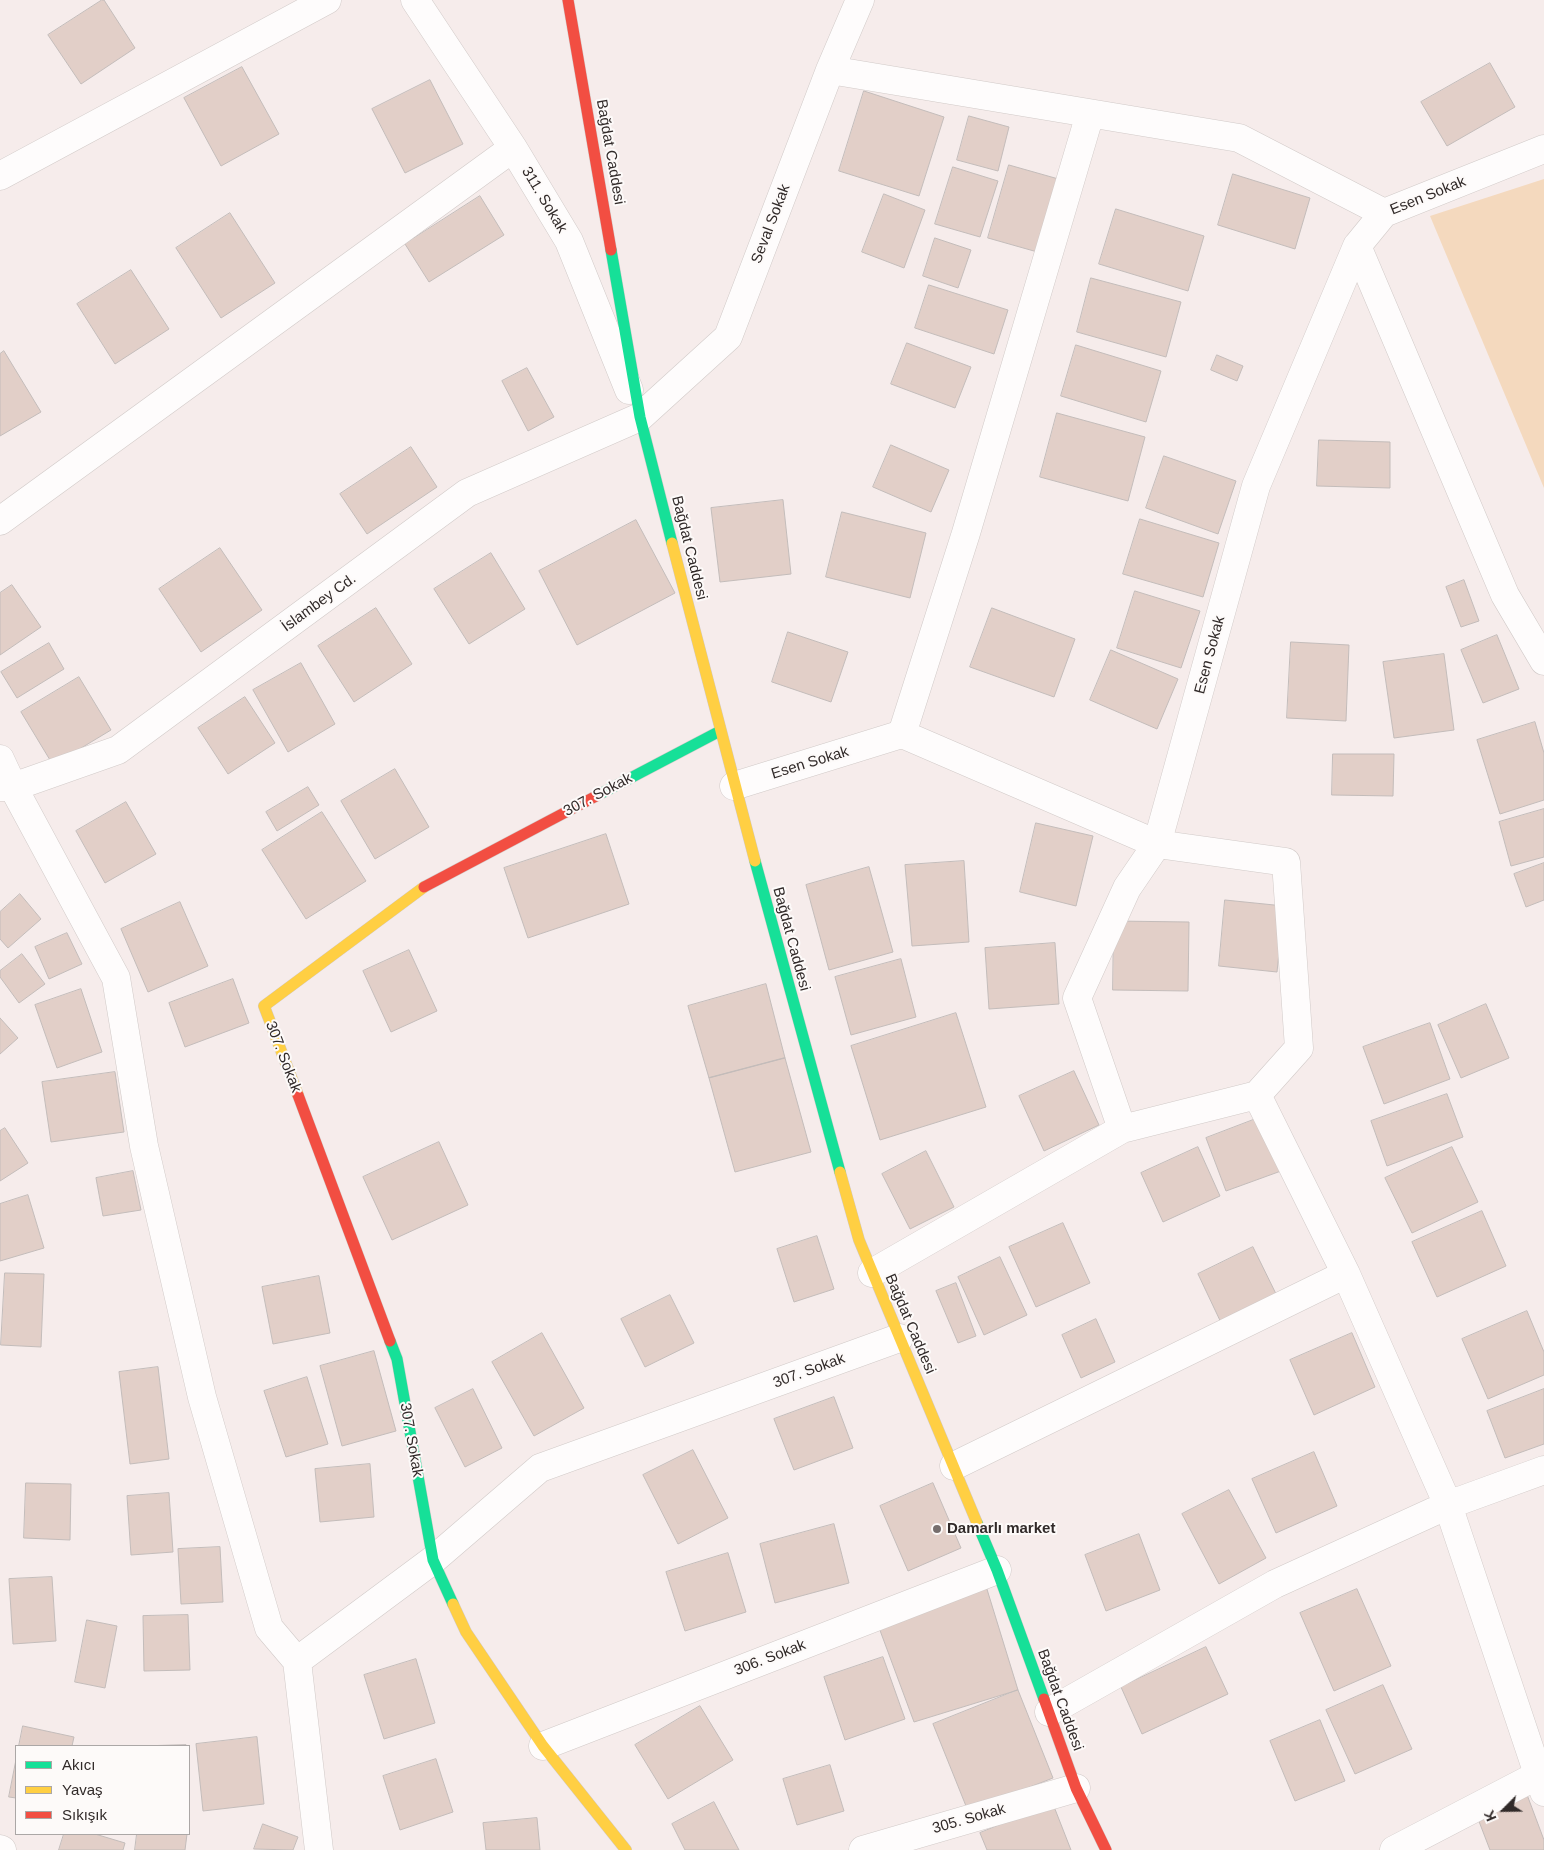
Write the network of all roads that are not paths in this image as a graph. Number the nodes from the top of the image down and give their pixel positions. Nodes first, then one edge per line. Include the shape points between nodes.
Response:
1 (327, 0) edge
2 (415, 0) edge
3 (568, 0) edge
4 (860, 0) edge
5 (830, 70) junction
6 (1090, 114) junction
7 (513, 148) junction
8 (1544, 149) edge
9 (0, 176) edge
10 (1384, 213) junction
11 (1357, 246) junction
12 (640, 417) junction
13 (0, 521) edge
14 (1544, 661) edge
15 (720, 731) junction
16 (902, 734) junction
17 (0, 759) edge
18 (734, 786) junction
19 (7, 787) edge
20 (1157, 844) junction
21 (1257, 1095) junction
22 (1122, 1128) junction
23 (872, 1273) junction
24 (1346, 1274) junction
25 (899, 1338) junction
26 (954, 1466) junction
27 (1544, 1470) edge
28 (1448, 1504) junction
29 (433, 1560) junction
30 (997, 1570) junction
31 (297, 1661) junction
32 (1049, 1712) junction
33 (543, 1746) junction
34 (1541, 1783) edge
35 (1076, 1788) junction
36 (319, 1850) edge
37 (626, 1850) edge
38 (863, 1850) edge
39 (1106, 1850) edge
40 (1394, 1850) edge

1 - 9 street
2 - 7 street, 311. Sokak
3 - 12 main road, Bağdat Caddesi
4 - 5 street, Seval Sokak
5 - 6 street
5 - 12 street, Seval Sokak via 728,337
6 - 10 street via 1239,138
6 - 16 street via 966,533
7 - 12 street, 311. Sokak via 569,241
7 - 13 street
8 - 10 street, Esen Sokak
10 - 11 street, Esen Sokak
11 - 14 street via 1505,595
11 - 20 street, Esen Sokak via 1256,486
12 - 15 main road, Bağdat Caddesi
12 - 19 street, İslambey Cd. via 467,493 118,750
15 - 18 main road, Bağdat Caddesi
15 - 29 main road, 307. Sokak via 422,888 264,1006 397,1359
16 - 18 street, Esen Sokak
16 - 20 street
17 - 19 street
18 - 23 main road, Bağdat Caddesi via 859,1240
19 - 31 street via 116,978 144,1146 202,1397 269,1628
20 - 21 street via 1286,862 1300,1048
20 - 22 street, Esen Sokak via 1128,888 1077,998
21 - 22 street
21 - 24 street
22 - 23 street
23 - 25 main road, Bağdat Caddesi
24 - 26 street
24 - 28 street
25 - 26 main road, Bağdat Caddesi
25 - 29 street, 307. Sokak via 540,1468
26 - 30 main road, Bağdat Caddesi
27 - 28 street
28 - 32 street via 1275,1584
28 - 34 street
29 - 31 street, 307. Sokak
29 - 33 main road, 307. Sokak via 466,1632
30 - 32 main road, Bağdat Caddesi
30 - 33 street, 306. Sokak
31 - 36 street
32 - 35 main road, Bağdat Caddesi
33 - 37 main road, 307. Sokak
34 - 40 street
35 - 38 street, 305. Sokak
35 - 39 main road, Bağdat Caddesi

